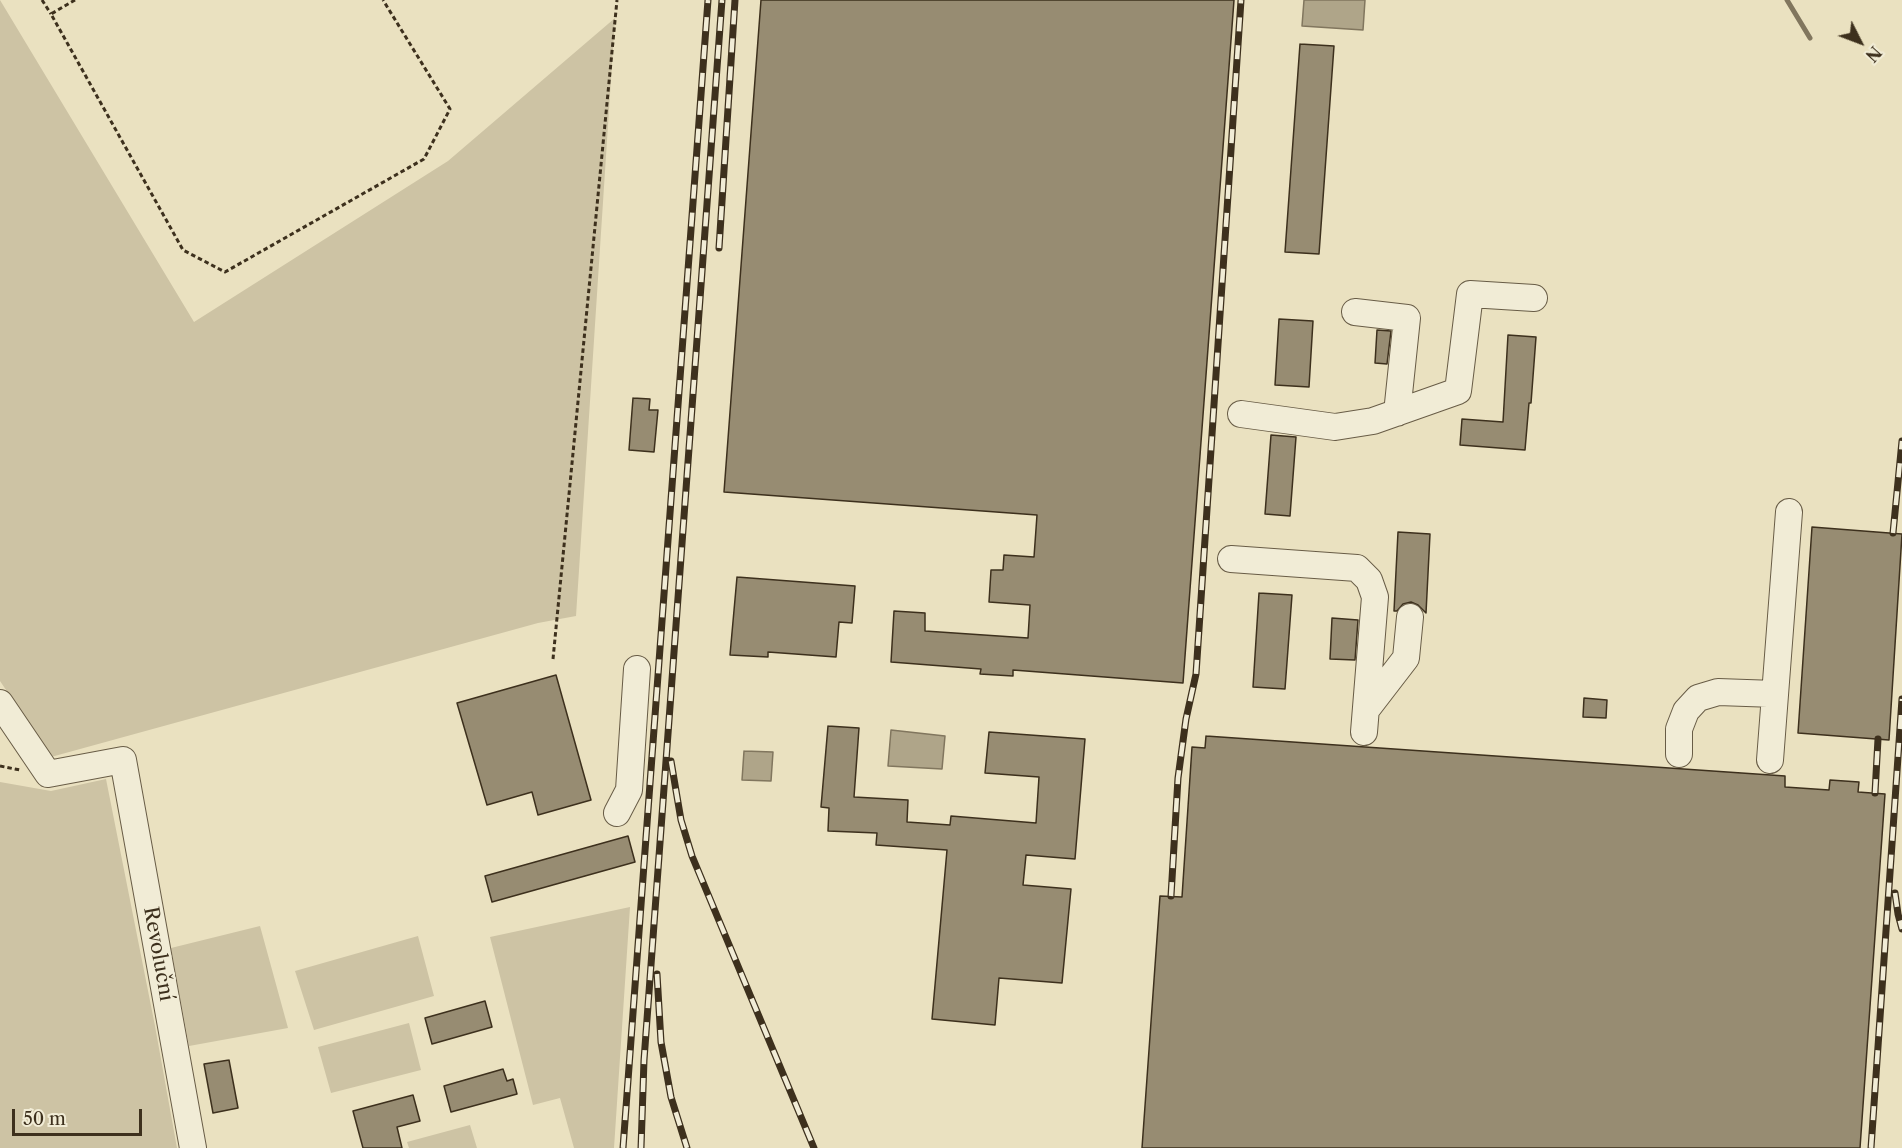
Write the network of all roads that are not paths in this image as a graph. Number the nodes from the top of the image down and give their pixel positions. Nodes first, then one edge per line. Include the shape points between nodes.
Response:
1 (1534, 298) dead end
2 (1355, 312) dead end
3 (1397, 413) junction
4 (1241, 414) dead end
5 (1789, 512) dead end
6 (1231, 559) dead end
7 (1410, 617) dead end
8 (637, 669) dead end
9 (1775, 694) junction
10 (0, 703) edge
11 (1679, 754) dead end
12 (1770, 760) dead end
13 (617, 813) dead end
14 (193, 1148) edge

1 - 3 street via 1470,294 1458,391
2 - 3 street via 1407,318
3 - 4 street via 1373,422 1335,427
5 - 9 street
6 - 7 street via 1357,568 1369,580 1375,597 1365,721 1406,658
8 - 13 street via 629,790
9 - 11 street via 1718,692 1698,698 1686,711 1679,729
9 - 12 street
10 - 14 street, Revoluční via 48,774 123,760

